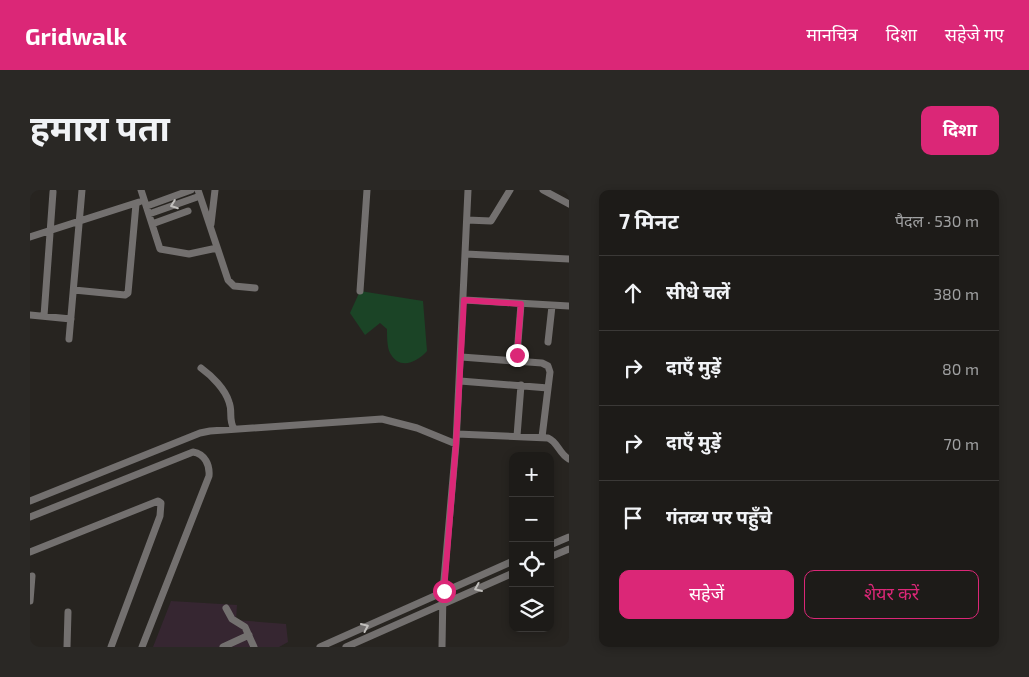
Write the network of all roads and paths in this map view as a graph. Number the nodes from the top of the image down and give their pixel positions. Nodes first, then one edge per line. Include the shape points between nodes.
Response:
1 (82, 190) edge
2 (141, 190) edge
3 (191, 190) edge
4 (215, 190) edge
5 (367, 190) edge
6 (468, 190) edge
7 (510, 190) edge
8 (543, 190) edge
9 (53, 192) dead end
10 (199, 193) edge
11 (146, 203) junction
12 (136, 204) junction
13 (569, 204) edge
14 (188, 211) dead end
15 (149, 214) junction
16 (467, 220) junction
17 (78, 222) junction
18 (152, 224) junction
19 (210, 228) junction
20 (52, 231) junction
21 (30, 237) edge
22 (217, 248) junction
23 (466, 254) junction
24 (569, 259) edge
25 (255, 288) dead end
26 (74, 290) junction
27 (360, 290) dead end
28 (464, 300) junction
29 (521, 304) junction
30 (552, 306) junction
31 (569, 306) edge
32 (30, 315) edge
33 (44, 316) junction
34 (71, 319) junction
35 (69, 339) dead end
36 (548, 342) dead end
37 (517, 355) dead end
38 (461, 357) junction
39 (201, 368) dead end
40 (460, 381) junction
41 (521, 386) junction
42 (548, 388) junction
43 (234, 429) junction
44 (457, 434) junction
45 (518, 436) junction
46 (542, 437) junction
47 (456, 444) junction
48 (569, 459) edge
49 (30, 501) edge
50 (30, 517) edge
51 (569, 537) edge
52 (554, 543) edge
53 (569, 549) edge
54 (30, 552) edge
55 (554, 555) edge
56 (509, 563) edge
57 (509, 575) edge
58 (32, 576) dead end
59 (444, 591) junction
60 (30, 601) edge
61 (443, 603) junction
62 (226, 608) dead end
63 (68, 612) dead end
64 (249, 635) junction
65 (252, 646) edge
66 (67, 647) edge
67 (111, 647) edge
68 (142, 647) edge
69 (223, 647) edge
70 (320, 647) edge
71 (346, 647) edge
72 (442, 647) edge

1 - 17 street
2 - 11 street
3 - 11 street
4 - 19 street
5 - 27 street
6 - 16 street
7 - 16 street via 491,221
8 - 13 street
9 - 20 street
10 -> 15 street
10 - 19 street
11 - 12 street
11 - 15 street
12 - 17 street
12 - 26 street via 128,293
14 - 18 street
15 - 18 street
16 - 23 street
17 - 20 street
17 - 26 street
18 - 22 street via 158,246 164,250 189,254
19 - 22 street
20 - 21 street
20 - 33 street
22 - 25 street via 231,284
23 - 24 street
23 - 28 street
26 - 34 street
28 - 29 street
28 - 38 street
29 - 30 street
29 - 37 street
30 - 31 street
30 - 36 street
32 - 33 street
33 - 34 street
34 - 35 street
38 - 40 street
38 - 42 street via 545,364 550,372
39 - 43 street via 213,378 228,400
40 - 41 street
40 - 44 street
41 - 42 street
41 - 45 street
42 - 46 street
43 - 47 street via 382,419 417,428
43 - 49 street via 200,433
44 - 45 street
44 - 47 street
45 - 46 street
46 - 48 street via 553,440
47 - 59 street
50 - 68 street via 193,452 204,458 209,476
51 - 52 street
53 - 55 street
54 - 67 street via 158,501 161,503 160,516
56 - 59 street
57 -> 61 street
58 - 60 street
59 - 61 street
70 -> 59 street
61 - 71 street
61 - 72 street
62 - 64 street via 232,619 245,627
63 - 66 street
64 - 65 street
64 - 69 street

